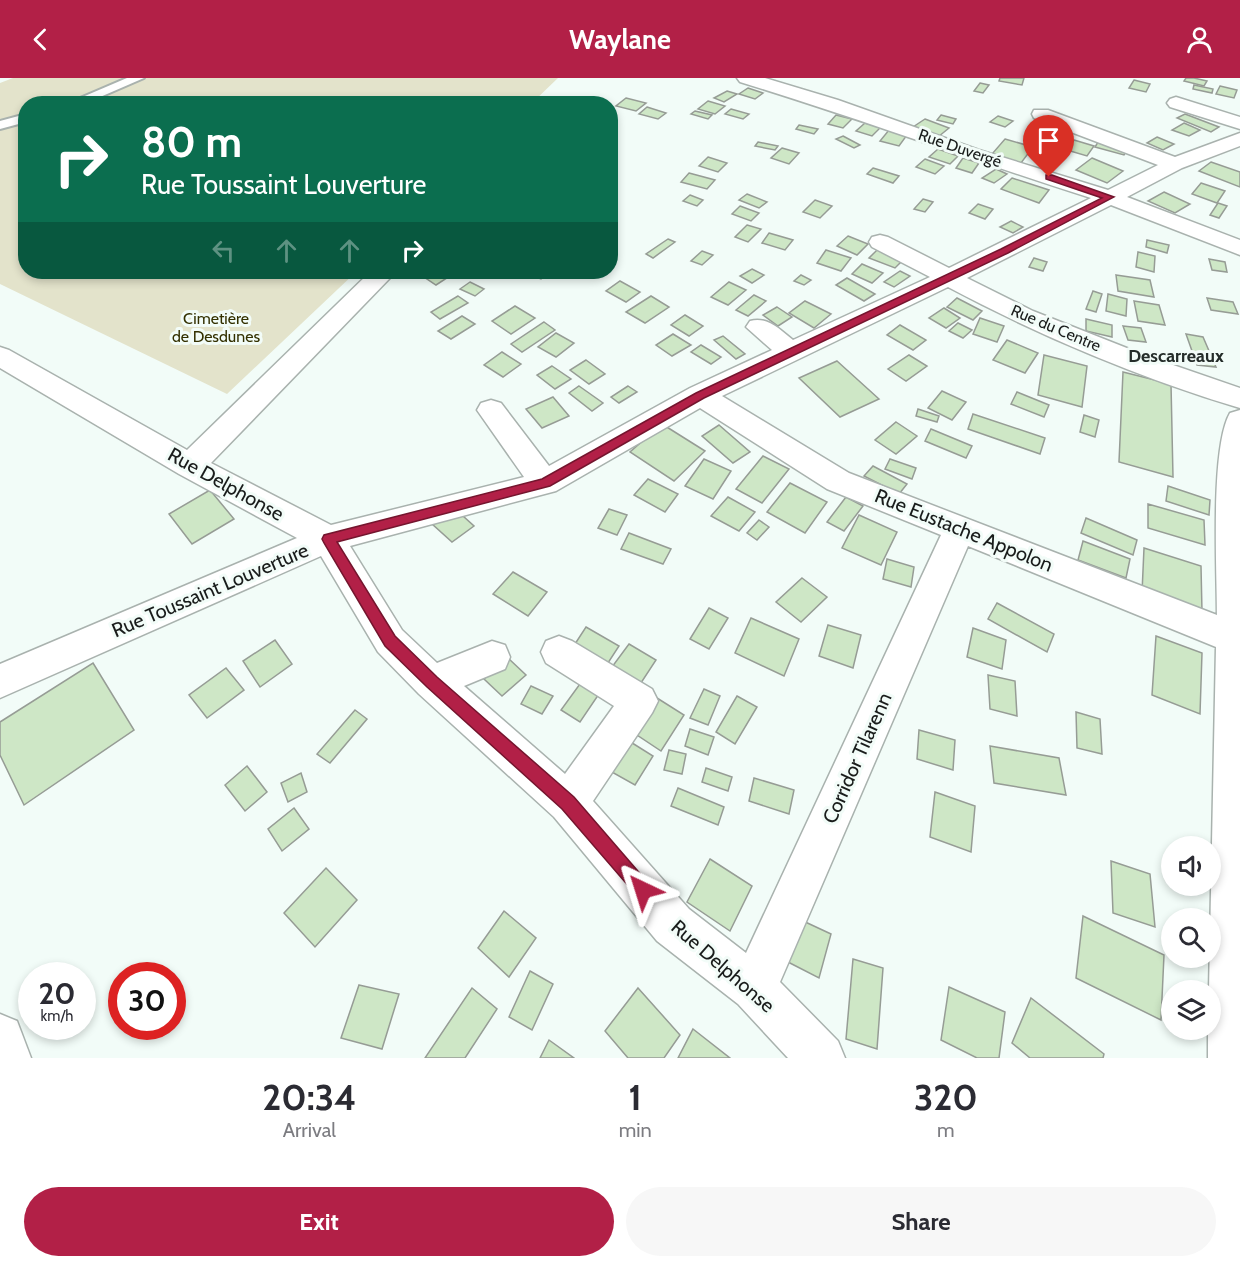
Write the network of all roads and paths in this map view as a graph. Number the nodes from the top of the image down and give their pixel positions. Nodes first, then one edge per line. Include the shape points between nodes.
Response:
1 (138, 78) edge
2 (746, 78) edge
3 (92, 96) edge
4 (1176, 103) dead end
5 (1041, 114) dead end
6 (18, 120) edge
7 (1240, 123) edge
8 (0, 125) edge
9 (1240, 139) edge
10 (1175, 164) junction
11 (1109, 197) junction
12 (880, 242) dead end
13 (1240, 248) edge
14 (949, 277) junction
15 (376, 279) edge
16 (759, 327) dead end
17 (790, 352) junction
18 (0, 356) edge
19 (700, 395) junction
20 (1240, 398) edge
21 (490, 410) dead end
22 (1240, 420) edge
23 (190, 466) junction
24 (545, 483) junction
25 (960, 528) junction
26 (328, 539) junction
27 (1237, 638) edge
28 (559, 652) dead end
29 (492, 657) dead end
30 (0, 681) edge
31 (432, 682) junction
32 (568, 803) junction
33 (754, 988) junction
34 (0, 1038) edge
35 (7, 1058) edge
36 (821, 1058) edge
37 (1232, 1058) edge

1 - 3 lane
2 - 11 street, Rue Duvergé
4 - 7 street
5 - 10 street
6 - 8 lane
9 - 10 street, Rue Toussaint Louverture
10 - 11 street, Rue Toussaint Louverture
11 - 13 street, Rue Duvergé
11 - 14 street, Rue Toussaint Louverture
12 - 14 street, Rue du Centre
14 - 17 street, Rue Toussaint Louverture
14 - 20 street, Rue du Centre via 1024,317
15 - 23 street
16 - 17 street
17 - 19 street, Rue Toussaint Louverture
18 - 23 street, Rue Delphonse
19 - 24 street, Rue Toussaint Louverture
19 - 25 street, Rue Eustache Appolon via 838,480
21 - 24 street
22 - 27 street via 1233,464
23 - 26 street, Rue Delphonse
24 - 26 street, Rue Toussaint Louverture
25 - 27 street, Rue Eustache Appolon
25 - 33 street, Corridor Tilarenn
26 - 30 street, Rue Toussaint Louverture
26 - 31 street, Rue Delphonse via 390,641
27 - 37 street
28 - 32 street via 639,702
29 - 31 street
31 - 32 street, Rue Delphonse
32 - 33 street, Rue Delphonse via 673,925
33 - 36 street, Rue Delphonse
34 - 35 street

